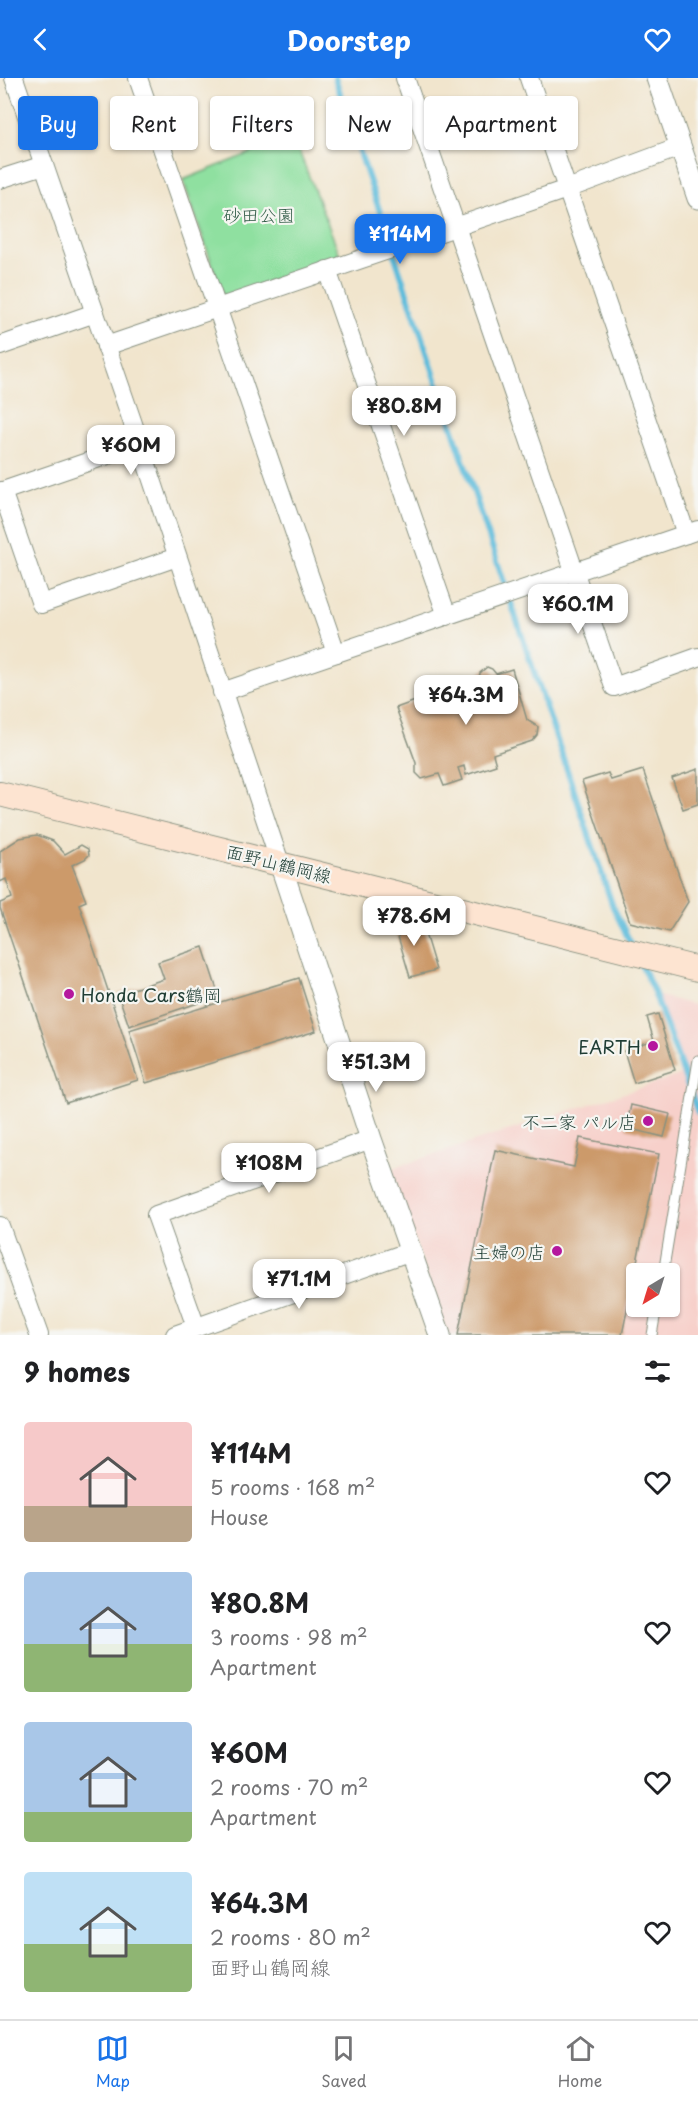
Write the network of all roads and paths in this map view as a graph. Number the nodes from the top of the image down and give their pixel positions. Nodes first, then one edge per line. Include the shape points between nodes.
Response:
1 (14, 78) edge
2 (138, 78) edge
3 (405, 78) edge
4 (529, 78) edge
5 (657, 78) edge
6 (680, 147) junction
7 (44, 165) junction
8 (0, 179) edge
9 (567, 189) junction
10 (698, 198) edge
11 (456, 227) junction
12 (327, 270) junction
13 (217, 308) junction
14 (95, 314) junction
15 (0, 346) edge
16 (106, 346) junction
17 (140, 444) junction
18 (1, 491) edge
19 (692, 532) edge
20 (177, 557) junction
21 (575, 572) junction
22 (447, 616) junction
23 (336, 653) junction
24 (698, 657) edge
25 (222, 692) junction
26 (0, 794) edge
27 (280, 863) junction
28 (698, 969) edge
29 (698, 1060) edge
30 (371, 1139) junction
31 (0, 1226) edge
32 (411, 1251) junction
33 (665, 1263) edge
34 (655, 1317) edge
35 (196, 1327) junction
36 (39, 1335) edge
37 (175, 1335) edge
38 (440, 1335) edge
39 (652, 1335) edge

1 - 7 street
2 - 13 street
3 - 11 street
4 - 9 street
5 - 6 street
6 - 9 street
6 - 10 street
7 - 8 street
7 - 14 street
9 - 11 street
9 - 19 street
11 - 12 street
11 - 21 street
12 - 13 street
12 - 22 street
13 - 16 street
13 - 23 street
14 - 15 street
14 - 16 street
16 - 17 street
17 - 18 street
17 - 20 street
18 - 20 street via 41,604
19 - 21 street
20 - 25 street
21 - 22 street
21 - 24 street via 614,687
22 - 23 street
23 - 25 street
25 - 27 street
26 - 27 main road, 面野山鶴岡線
27 - 28 main road, 面野山鶴岡線
27 - 30 street
29 - 33 lane
30 - 32 street
30 - 35 street via 156,1215
31 - 36 street
32 - 35 street
32 - 38 street
34 - 39 lane
35 - 37 street

